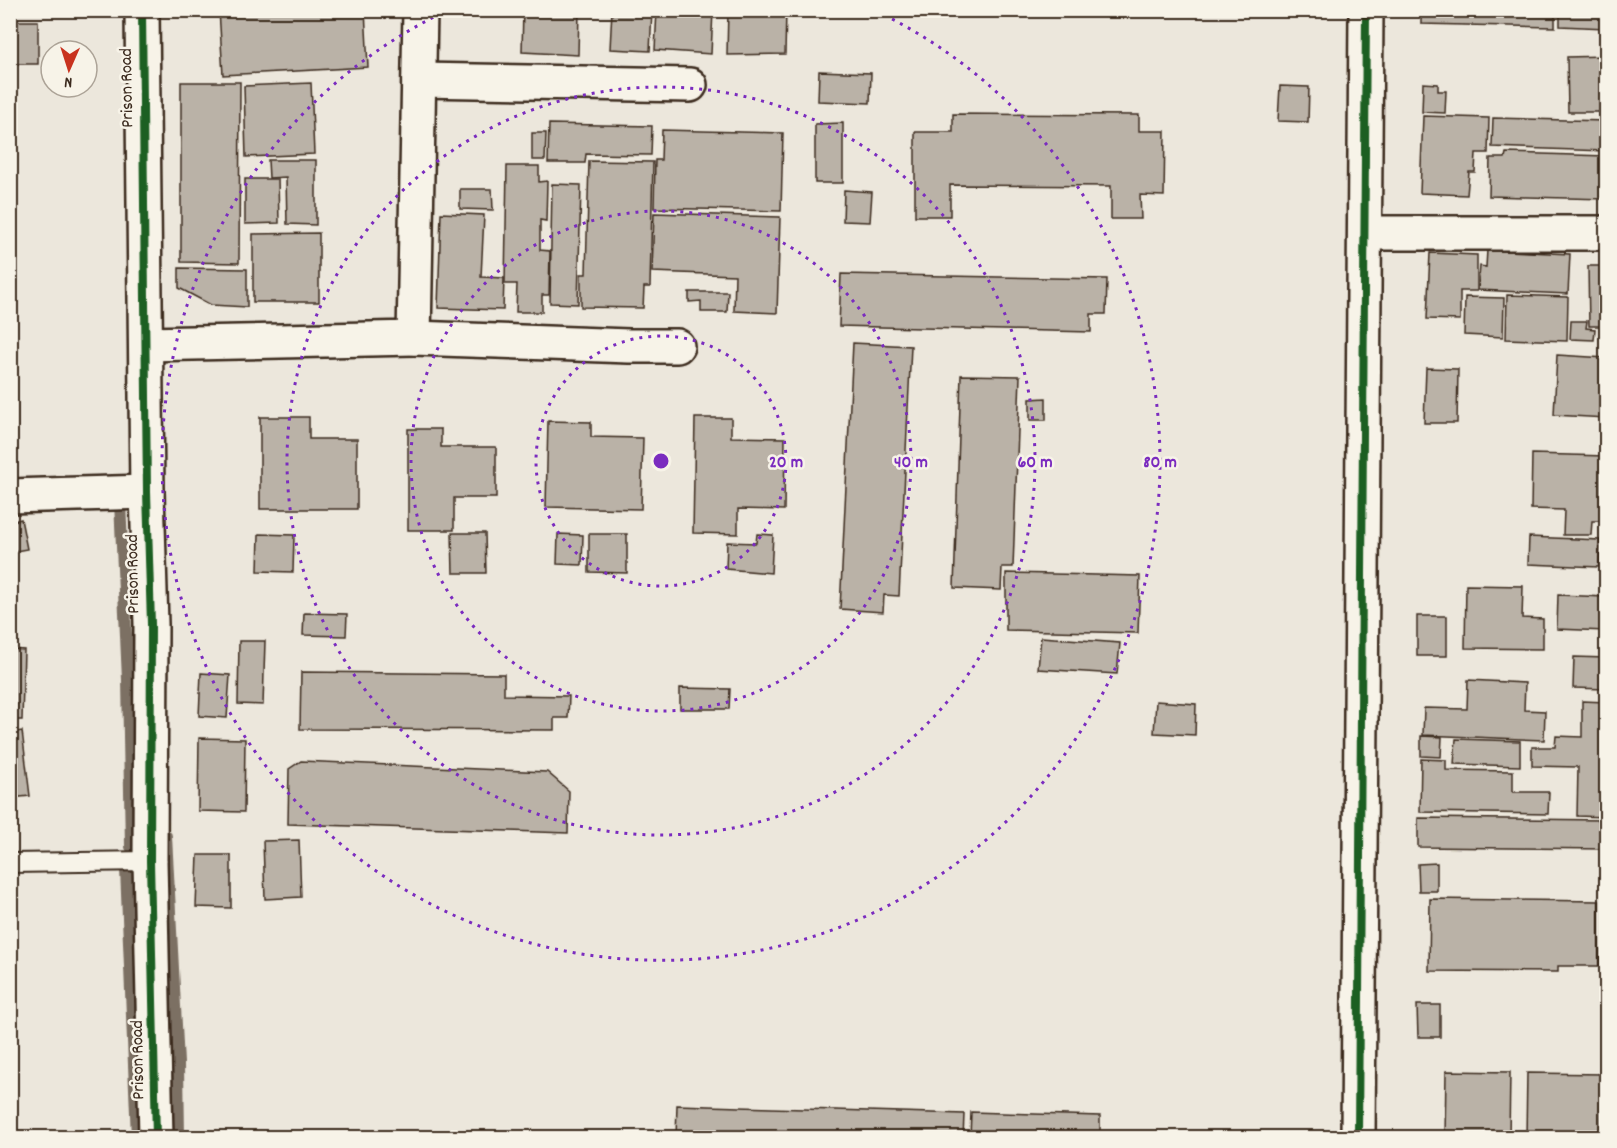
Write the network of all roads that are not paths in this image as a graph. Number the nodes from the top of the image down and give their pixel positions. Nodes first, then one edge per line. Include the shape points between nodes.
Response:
1 (142, 10) edge
2 (420, 10) edge
3 (1366, 10) edge
4 (419, 80) junction
5 (690, 85) dead end
6 (1365, 233) junction
7 (1606, 233) edge
8 (414, 338) junction
9 (146, 344) junction
10 (677, 346) dead end
11 (147, 492) junction
12 (10, 496) edge
13 (150, 861) junction
14 (10, 863) edge
15 (156, 1137) edge
16 (1358, 1137) edge

1 - 9 street, Prison Road
2 - 4 street
3 - 6 street
4 - 5 street
4 - 8 street
6 - 7 street
6 - 16 street
8 - 9 street
8 - 10 street
9 - 11 street, Prison Road
11 - 12 street
11 - 13 street, Prison Road
13 - 14 lane
13 - 15 street, Prison Road

